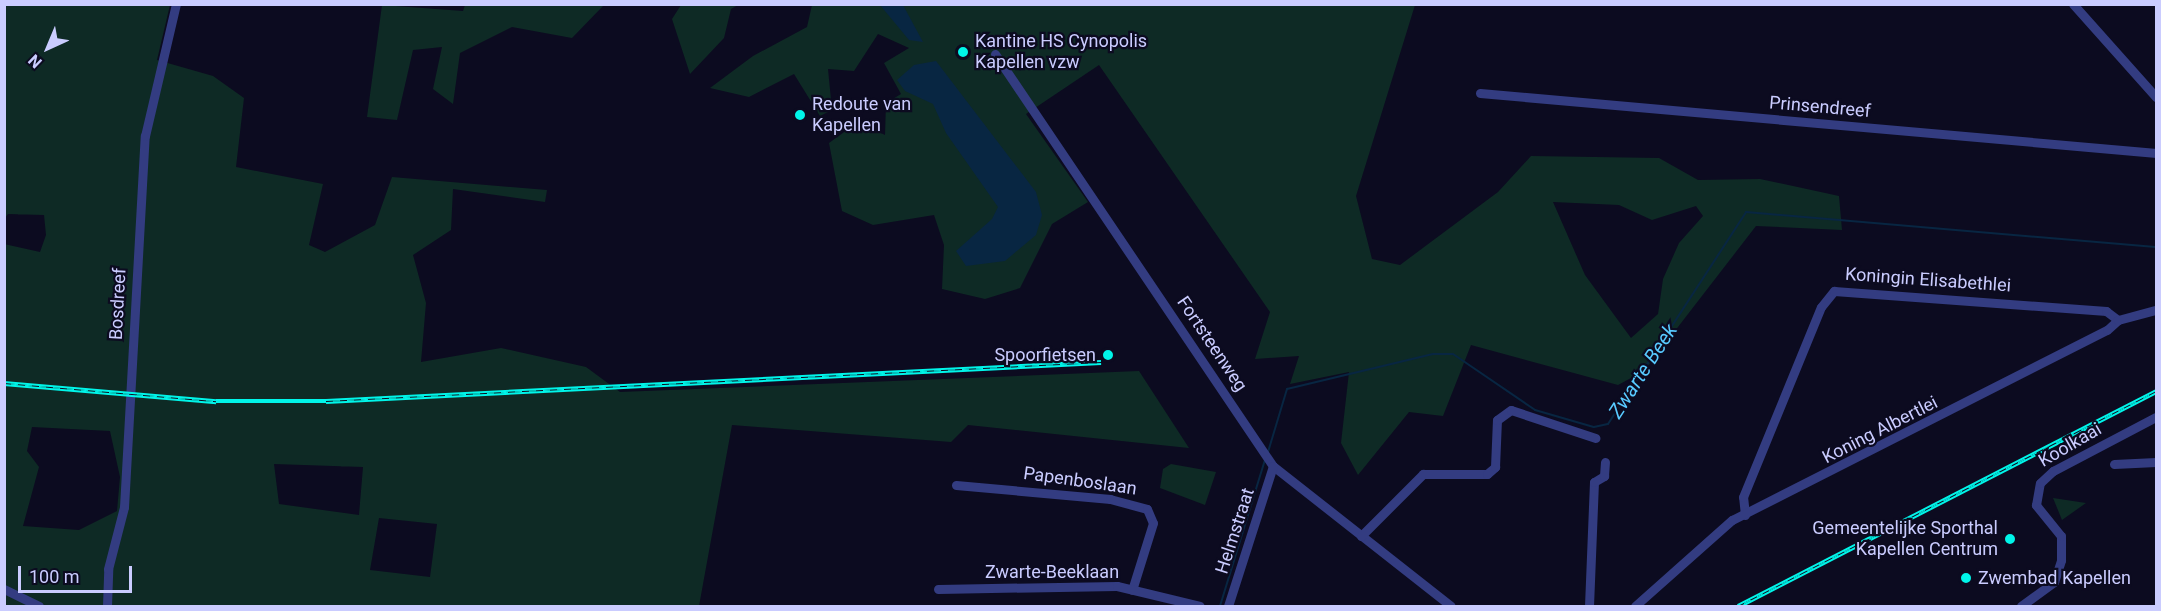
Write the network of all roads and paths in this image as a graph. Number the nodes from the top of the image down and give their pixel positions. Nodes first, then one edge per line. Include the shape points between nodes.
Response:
1 (176, 4) edge
2 (2073, 4) edge
3 (995, 54) dead end
4 (1480, 93) dead end
5 (2157, 97) edge
6 (2157, 153) edge
7 (2157, 310) edge
8 (2118, 320) junction
9 (2157, 417) edge
10 (1595, 438) dead end
11 (1605, 462) dead end
12 (2157, 462) edge
13 (2114, 464) dead end
14 (1273, 465) junction
15 (956, 486) dead end
16 (1745, 515) junction
17 (1361, 536) junction
18 (4, 589) edge
19 (938, 589) dead end
20 (1132, 590) junction
21 (39, 606) edge
22 (107, 606) edge
23 (1200, 606) edge
24 (1228, 606) edge
25 (1452, 606) edge
26 (1589, 606) edge
27 (1635, 606) edge
28 (2021, 606) edge

1 - 22 street, Bosdreef via 146,125 124,507 108,568
2 - 5 street
3 - 14 street, Fortsteenweg
4 - 6 street, Prinsendreef
7 - 8 street, Koning Albertlei
8 - 16 street, Koning Albertlei via 2108,330
8 - 16 street, Koningin Elisabethlei via 2106,311 1834,291 1821,307 1743,497
9 - 28 street, Koolkaai via 2044,477 2036,505 2061,536 2061,560 2054,582
10 - 17 street via 1511,410 1497,420 1495,467 1488,474 1422,474
11 - 26 street via 1604,476 1594,482
12 - 13 street
14 - 17 street, Fortsteenweg
14 - 24 street, Helmstraat
15 - 20 street, Papenboslaan via 1110,498 1147,509 1153,523
16 - 27 street, Koning Albertlei
17 - 25 street, Fortsteenweg
18 - 21 street
19 - 20 street, Zwarte-Beeklaan
20 - 23 street, Zwarte-Beeklaan

